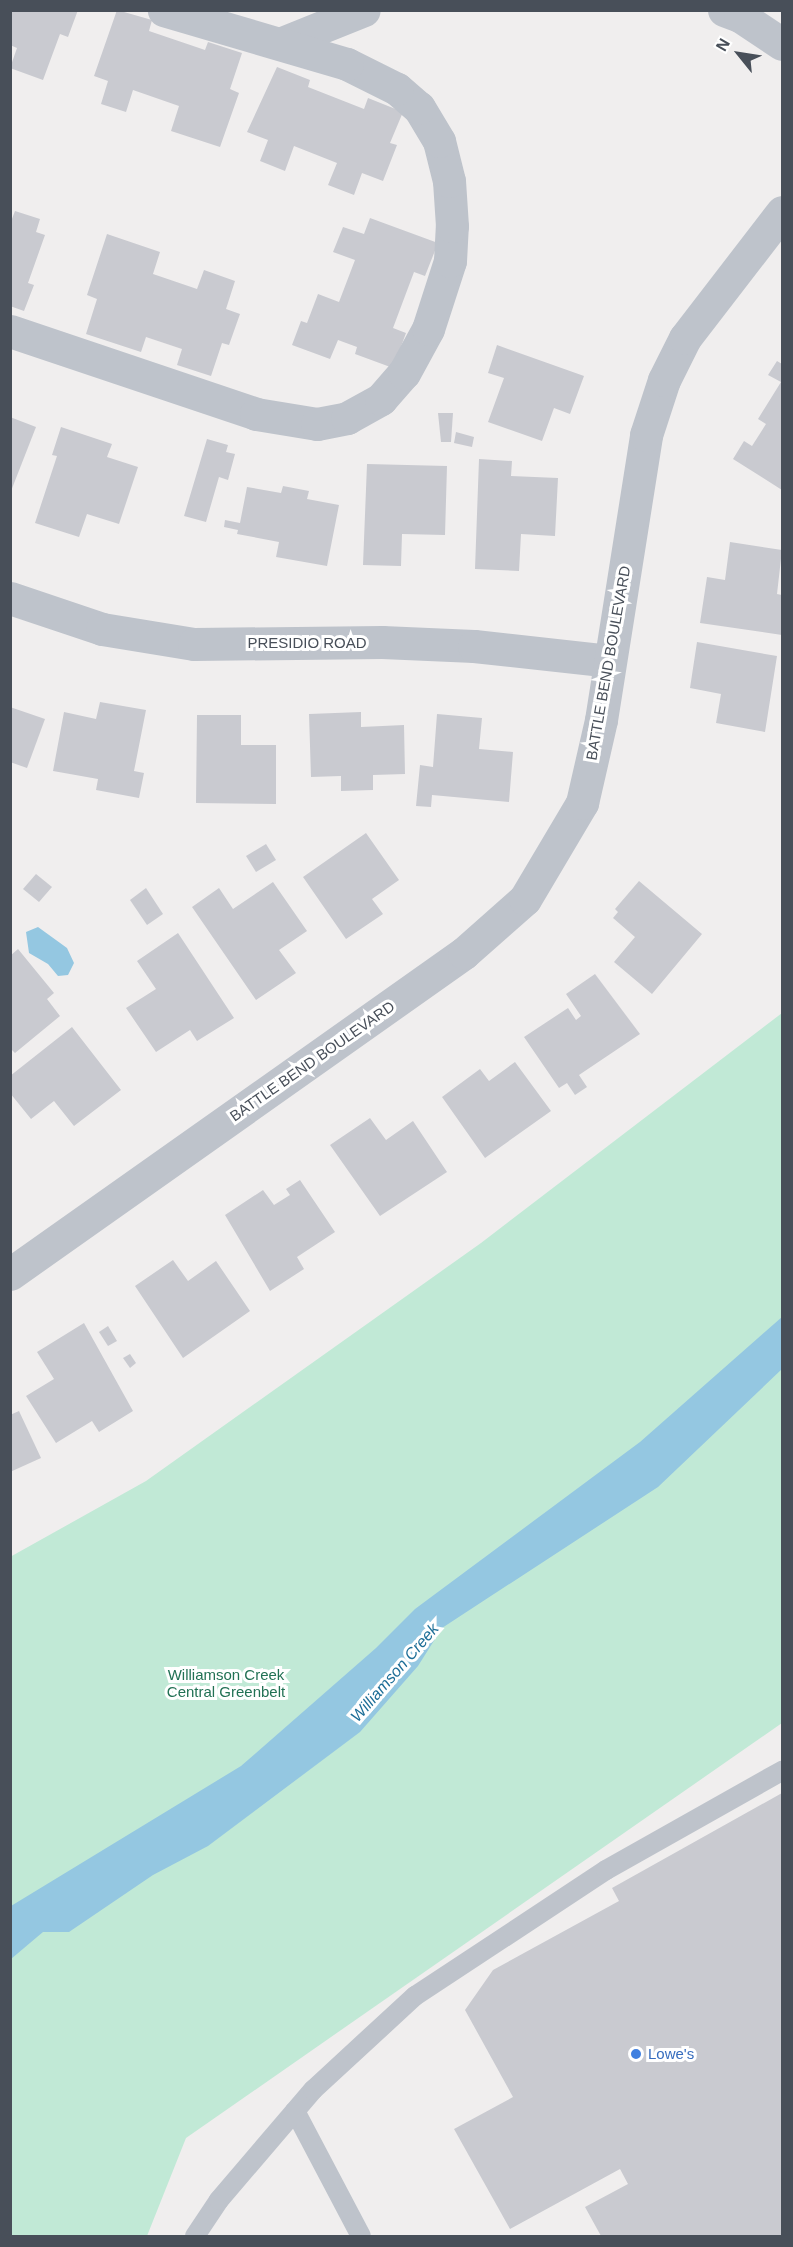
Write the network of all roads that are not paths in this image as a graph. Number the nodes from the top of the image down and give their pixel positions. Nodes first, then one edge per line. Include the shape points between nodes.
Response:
1 (164, 10) edge
2 (364, 10) edge
3 (724, 10) edge
4 (282, 43) junction
5 (783, 44) edge
6 (783, 213) edge
7 (10, 331) edge
8 (10, 598) edge
9 (609, 662) junction
10 (16, 1259) edge
11 (783, 1771) edge
12 (294, 2111) junction
13 (195, 2236) edge
14 (361, 2236) edge

1 - 4 street
2 - 4 street
3 - 5 street
4 - 7 street via 347,64 397,89 419,108 439,141 449,181 450,261 428,330 404,373 381,399 347,418 317,424 286,421
6 - 9 street, BATTLE BEND BOULEVARD via 685,338 664,380 646,435
8 - 9 street, PRESIDIO ROAD via 102,629 194,644 428,644
9 - 10 street, BATTLE BEND BOULEVARD via 582,803 525,899 464,953
11 - 12 lane via 606,1870 415,1996
12 - 13 lane via 219,2200
12 - 14 lane

